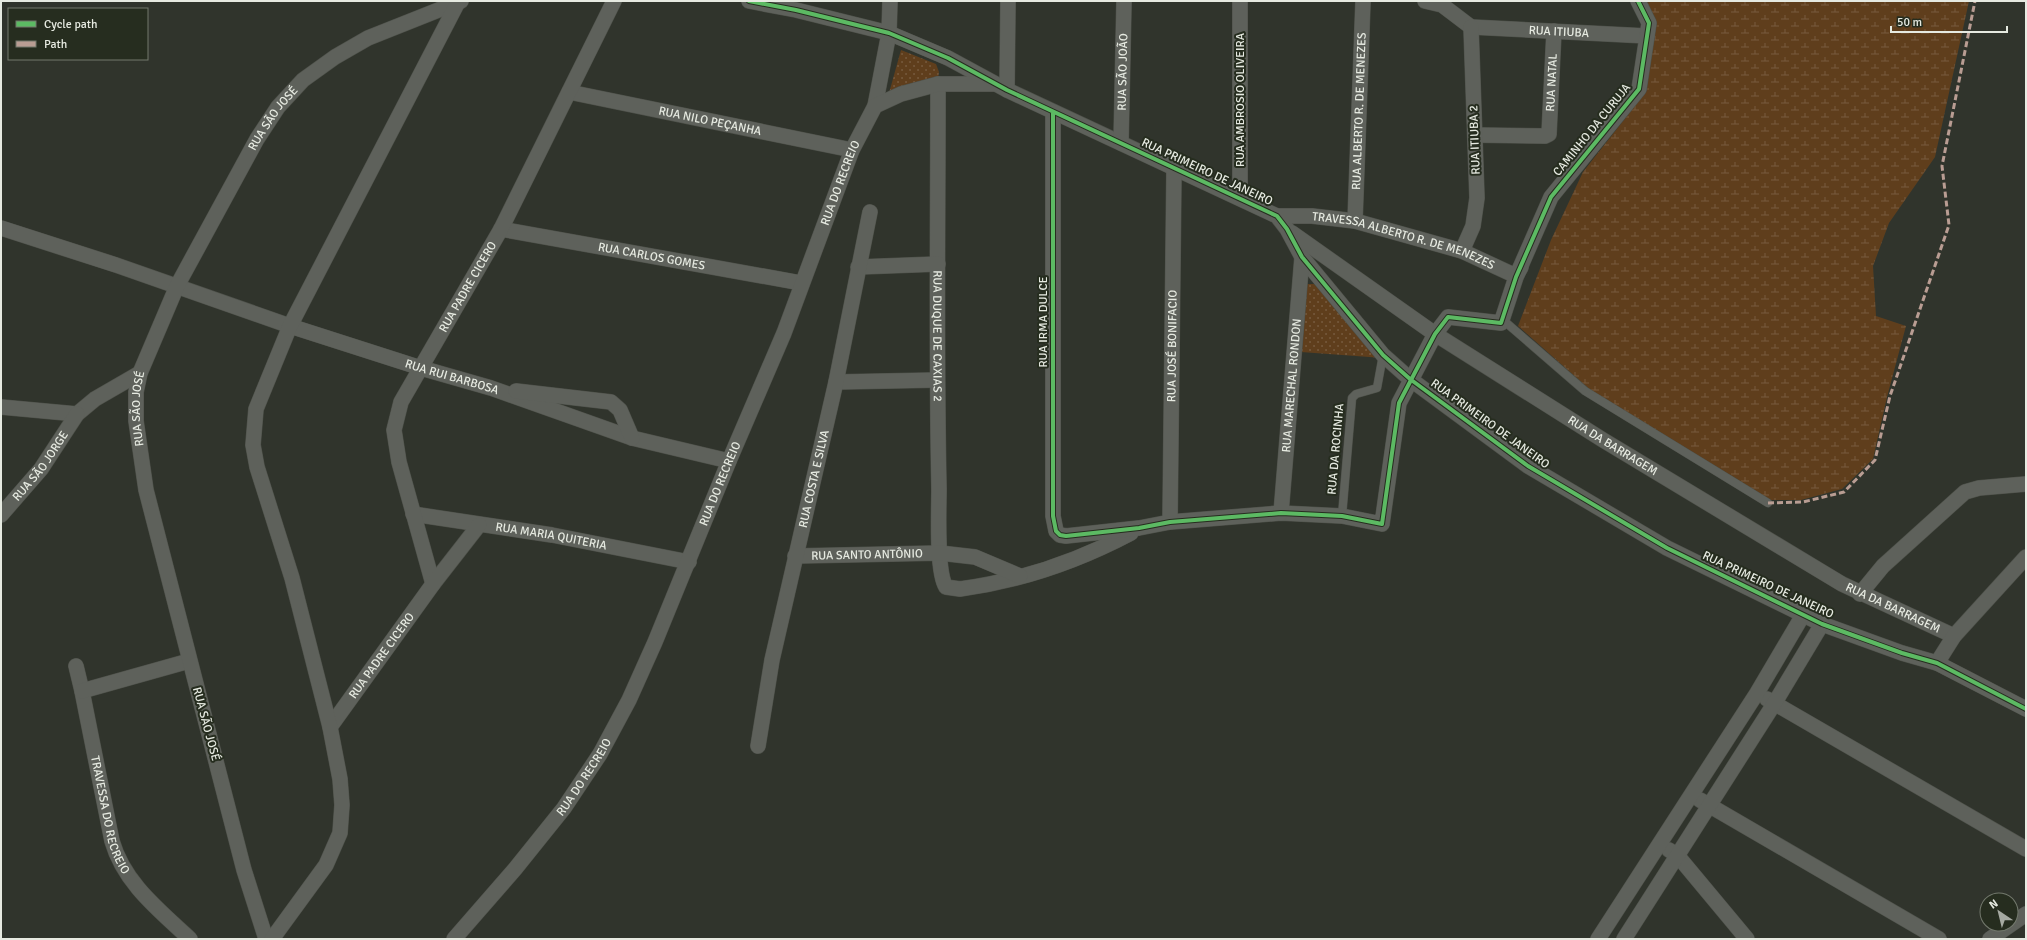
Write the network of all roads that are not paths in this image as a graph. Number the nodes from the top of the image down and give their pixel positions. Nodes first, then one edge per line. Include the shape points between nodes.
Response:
1 (614, 1) edge
2 (890, 1) edge
3 (1008, 1) edge
4 (1124, 1) edge
5 (1240, 1) edge
6 (1363, 1) edge
7 (1424, 1) edge
8 (1638, 1) edge
9 (460, 2) edge
10 (754, 2) edge
11 (1471, 27) junction
12 (1554, 31) junction
13 (889, 33) junction
14 (1647, 36) junction
15 (938, 84) junction
16 (1001, 87) junction
17 (569, 92) junction
18 (875, 106) junction
19 (1053, 112) junction
20 (1475, 135) junction
21 (1121, 143) junction
22 (852, 150) junction
23 (1174, 169) junction
24 (1240, 198) junction
25 (870, 212) dead end
26 (1277, 216) junction
27 (1355, 221) junction
28 (501, 229) junction
29 (1287, 229) junction
30 (2, 233) edge
31 (1462, 251) junction
32 (1302, 257) junction
33 (938, 264) junction
34 (1522, 266) junction
35 (858, 267) junction
36 (801, 283) junction
37 (177, 286) junction
38 (1503, 320) junction
39 (290, 326) junction
40 (1435, 334) junction
41 (1383, 355) junction
42 (421, 368) junction
43 (140, 373) junction
44 (1410, 379) junction
45 (937, 380) junction
46 (836, 382) junction
47 (491, 388) junction
48 (1, 407) edge
49 (77, 414) junction
50 (632, 438) junction
51 (729, 461) junction
52 (2026, 484) edge
53 (1768, 502) dead end
54 (1281, 513) junction
55 (414, 514) junction
56 (1, 515) edge
57 (1342, 516) junction
58 (1170, 522) junction
59 (479, 525) junction
60 (1139, 528) junction
61 (940, 553) junction
62 (795, 556) junction
63 (2026, 557) edge
64 (689, 562) junction
65 (1020, 576) junction
66 (433, 584) junction
67 (1860, 594) junction
68 (1803, 615) junction
69 (1822, 624) junction
70 (1954, 636) junction
71 (189, 660) junction
72 (1937, 663) junction
73 (76, 666) dead end
74 (82, 691) junction
75 (1757, 693) junction
76 (1774, 704) junction
77 (2026, 709) edge
78 (330, 727) junction
79 (758, 746) dead end
80 (1691, 794) junction
81 (1708, 805) junction
82 (1660, 844) junction
83 (2026, 849) edge
84 (1677, 855) junction
85 (2026, 914) edge
86 (188, 939) edge
87 (266, 939) edge
88 (272, 939) edge
89 (454, 939) edge
90 (1598, 939) edge
91 (1624, 939) edge
92 (1747, 939) edge
93 (1939, 939) edge
94 (1990, 939) edge

1 - 17 street, RUA PADRE CICERO
2 - 13 street, RUA DO RECREIO
3 - 16 street
4 - 21 street, RUA SÃO JOÃO
5 - 24 street, RUA AMBROSIO OLIVEIRA
6 - 27 street, RUA ALBERTO R. DE MENEZES
7 - 11 street via 1442,5
8 - 14 street, CAMINHO DA CURUJA via 1650,23
9 - 37 street, RUA SÃO JOSÉ via 368,38 303,80 278,107 257,139
9 - 39 street, RUA SÃO JOSÉ
10 - 13 street, RUA PRIMEIRO DE JANEIRO
11 - 12 street, RUA ITIUBA
11 - 20 street, RUA ITIUBA 2
12 - 14 street, RUA ITIUBA
12 - 20 street, RUA NATAL via 1549,134
13 - 16 street, RUA PRIMEIRO DE JANEIRO via 948,58
13 - 18 street, RUA DO RECREIO
14 - 34 street, CAMINHO DA CURUJA via 1639,90 1551,197
15 - 16 street
15 - 18 street via 901,94
15 - 33 street, RUA DUQUE DE CAXIAS 2
16 - 19 street, RUA PRIMEIRO DE JANEIRO
17 - 22 street, RUA NILO PEÇANHA
17 - 28 street, RUA PADRE CICERO
18 - 22 street, RUA DO RECREIO
19 - 21 street, RUA PRIMEIRO DE JANEIRO
19 - 60 street, RUA IRMA DULCE via 1053,516 1056,531 1066,536
20 - 31 street, RUA ITIUBA 2 via 1477,198 1475,215
21 - 23 street, RUA PRIMEIRO DE JANEIRO
22 - 36 street, RUA DO RECREIO
23 - 24 street, RUA PRIMEIRO DE JANEIRO
23 - 58 street, RUA JOSÉ BONIFACIO
24 - 26 street, RUA PRIMEIRO DE JANEIRO
25 - 35 street, RUA COSTA E SILVA
26 - 27 street, TRAVESSA ALBERTO R. DE MENEZES via 1312,216
26 - 29 street, RUA PRIMEIRO DE JANEIRO
27 - 31 street, TRAVESSA ALBERTO R. DE MENEZES
28 - 36 street, RUA CARLOS GOMES
28 - 42 street, RUA PADRE CICERO
29 - 32 street, RUA PRIMEIRO DE JANEIRO
29 - 40 street, RUA DA BARRAGEM
30 - 37 street, RUA RUI BARBOSA via 116,265
31 - 34 street, TRAVESSA ALBERTO R. DE MENEZES via 1516,276
32 - 41 street, RUA PRIMEIRO DE JANEIRO
32 - 54 street, RUA MARECHAL RONDON
33 - 35 street
33 - 45 street, RUA DUQUE DE CAXIAS 2
34 - 38 street, CAMINHO DA CURUJA via 1516,277
35 - 46 street, RUA COSTA E SILVA
36 - 51 street, RUA DO RECREIO via 784,333
37 - 39 street, RUA RUI BARBOSA
37 - 43 street, RUA SÃO JOSÉ
38 - 40 street via 1500,323 1448,317
38 - 53 lane via 1585,391
39 - 42 street, RUA RUI BARBOSA
39 - 78 street, RUA SÃO JOSÉ via 256,408 253,445 257,467 292,578
40 - 44 street
40 - 67 street, RUA DA BARRAGEM via 1603,440
41 - 44 street, RUA PRIMEIRO DE JANEIRO
41 - 57 lane, RUA DA ROCINHA via 1378,387 1356,394 1352,398
42 - 47 street, RUA RUI BARBOSA
42 - 55 street, RUA PADRE CICERO via 401,402 394,430 399,462
43 - 49 street, RUA SÃO JORGE via 95,399
43 - 71 street, RUA SÃO JOSÉ via 136,392 138,446 146,490
44 - 57 street via 1396,412 1383,524
44 - 68 street, RUA PRIMEIRO DE JANEIRO via 1528,466 1666,548
45 - 46 street
45 - 61 street, RUA DUQUE DE CAXIAS 2
46 - 62 street, RUA COSTA E SILVA
47 - 50 street, RUA RUI BARBOSA
47 - 50 street via 611,402 620,410
48 - 49 street
49 - 56 street, RUA SÃO JORGE via 41,469
50 - 51 street, RUA RUI BARBOSA
51 - 64 street, RUA DO RECREIO
52 - 67 street via 1979,488 1965,492 1883,566
54 - 57 street
54 - 58 street
55 - 59 street, RUA MARIA QUITERIA
55 - 66 street, RUA PADRE CICERO
58 - 60 street
59 - 64 street, RUA MARIA QUITERIA via 552,535
59 - 66 street, RUA PADRE CICERO
60 - 65 street via 1057,567
61 - 62 street, RUA SANTO ANTÔNIO
61 - 65 street, RUA SANTO ANTÔNIO via 975,557
61 - 65 street, RUA DUQUE DE CAXIAS 2 via 943,582 946,587 970,588
62 - 79 street, RUA COSTA E SILVA via 772,660
63 - 70 street
64 - 89 street, RUA DO RECREIO via 629,700 600,754 564,808
66 - 78 street, RUA PADRE CICERO
67 - 70 street, RUA DA BARRAGEM
68 - 69 street, RUA PRIMEIRO DE JANEIRO
68 - 75 street
69 - 72 street, RUA PRIMEIRO DE JANEIRO
69 - 76 street
70 - 72 street
71 - 74 street
71 - 87 street, RUA SÃO JOSÉ via 244,870
72 - 77 street, RUA PRIMEIRO DE JANEIRO
73 - 74 street, TRAVESSA DO RECREIO
74 - 86 street, TRAVESSA DO RECREIO via 112,842 119,862 140,891
75 - 76 street
75 - 80 street
76 - 81 street
76 - 83 street
78 - 88 street, RUA SÃO JOSÉ via 341,792 340,833 326,865
80 - 81 street
80 - 82 street
81 - 84 street
81 - 93 street
82 - 84 street
82 - 90 street
84 - 91 street
84 - 92 street
85 - 94 street

